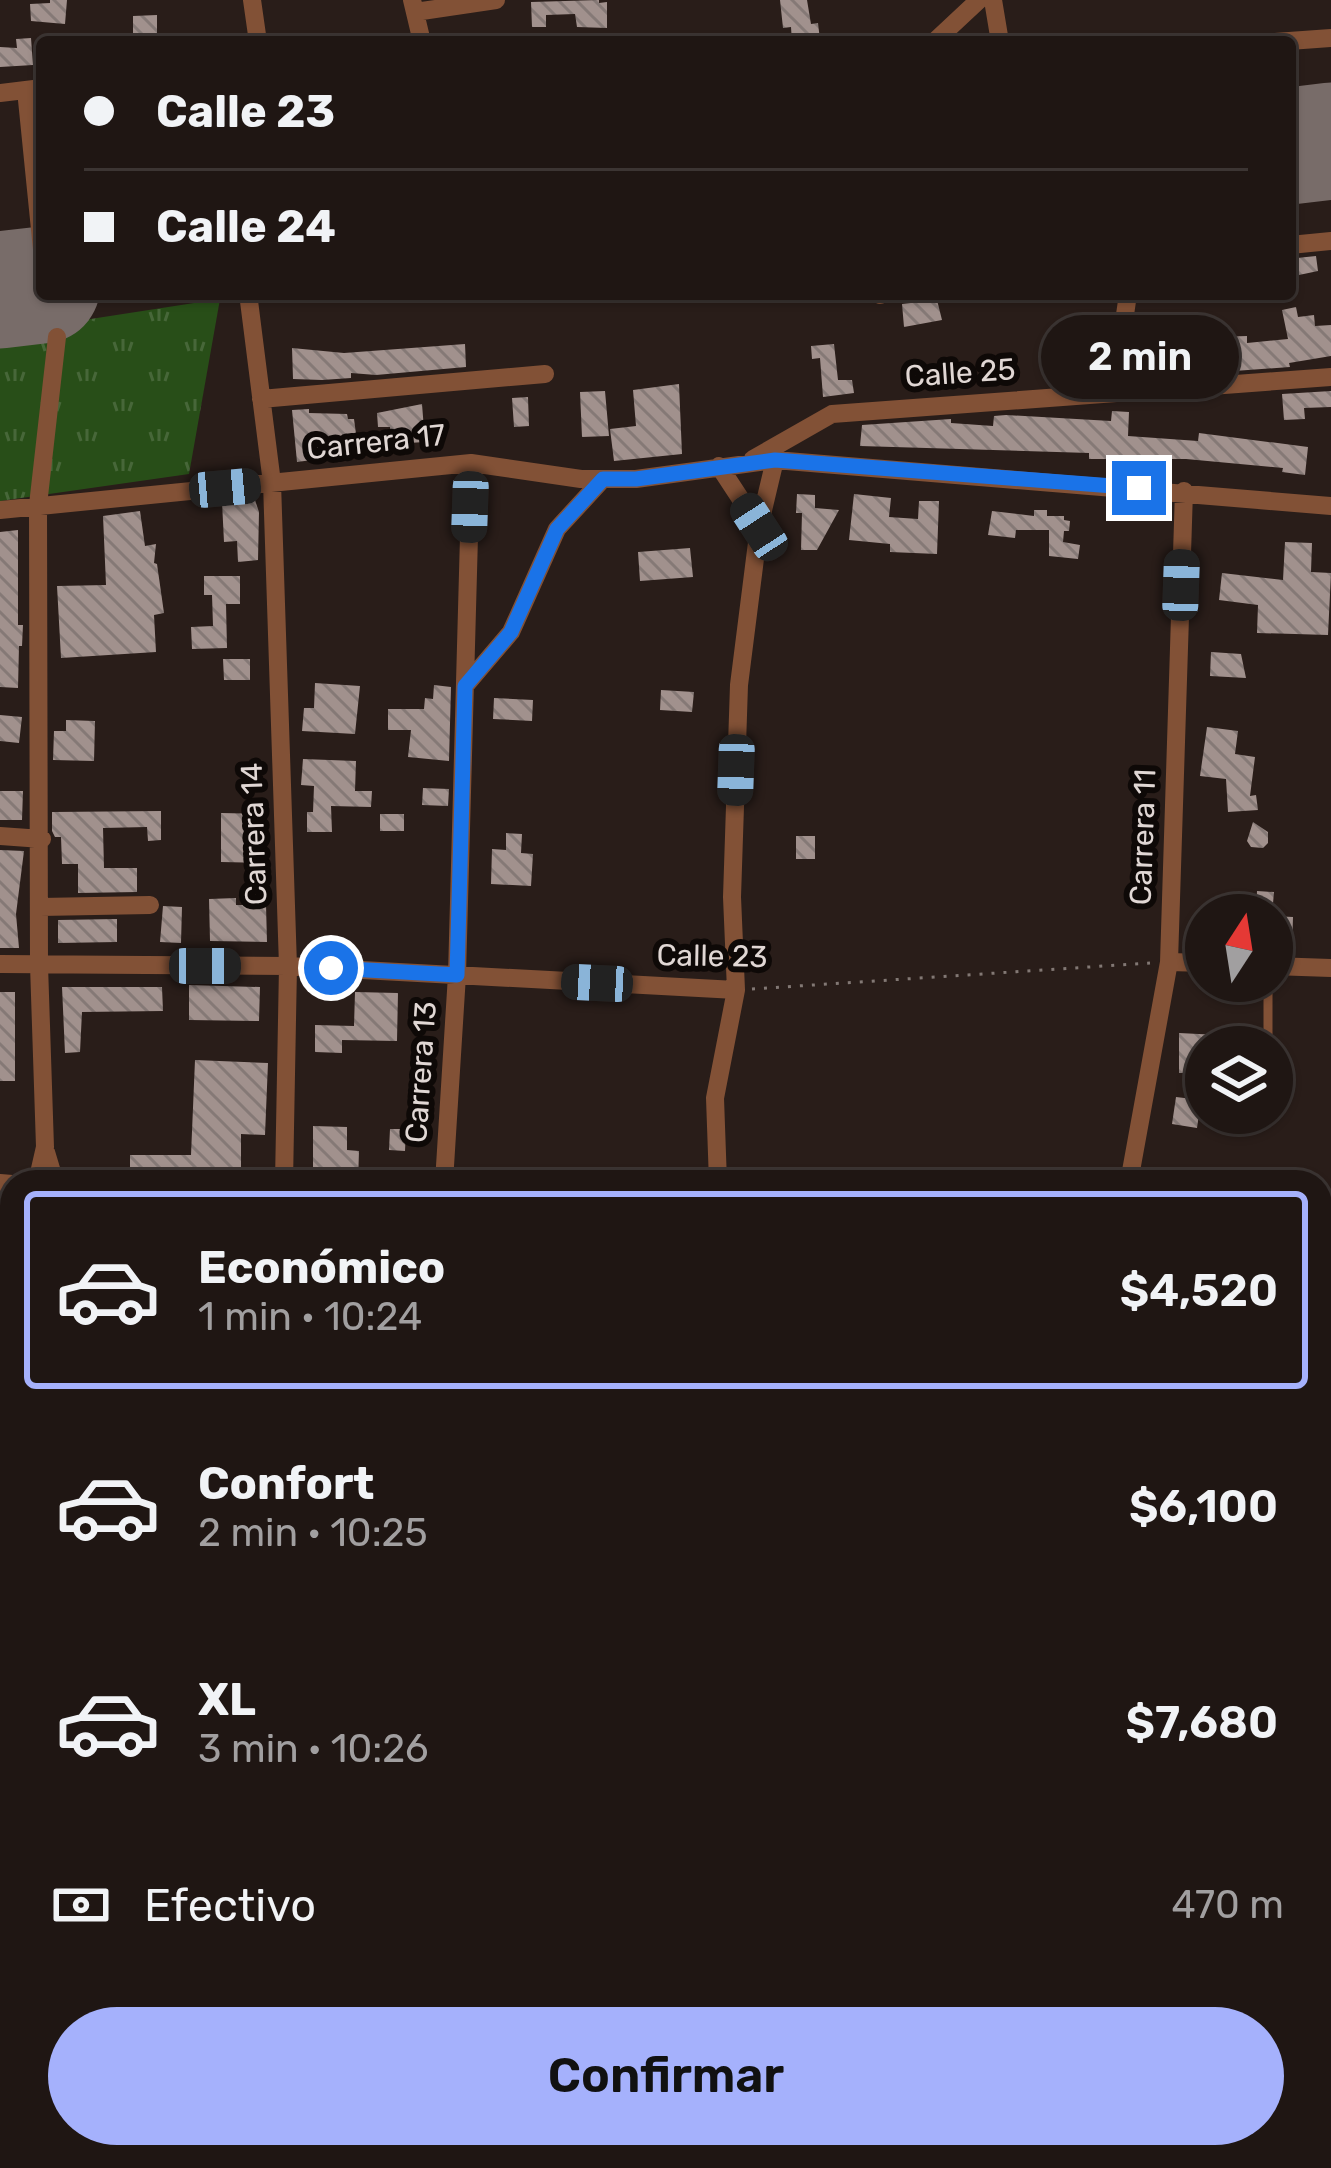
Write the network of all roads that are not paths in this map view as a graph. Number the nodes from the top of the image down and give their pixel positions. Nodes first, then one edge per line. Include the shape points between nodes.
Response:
1 (252, 0) edge
2 (496, 0) edge
3 (979, 0) edge
4 (993, 0) edge
5 (414, 6) edge
6 (257, 36) edge
7 (421, 36) edge
8 (940, 36) edge
9 (999, 36) edge
10 (1331, 38) edge
11 (1296, 40) edge
12 (34, 89) edge
13 (0, 94) edge
14 (36, 129) edge
15 (1331, 241) edge
16 (1296, 244) edge
17 (1127, 300) edge
18 (249, 301) dead end
19 (57, 337) dead end
20 (545, 374) dead end
21 (1331, 377) edge
22 (1114, 392) junction
23 (261, 399) junction
24 (775, 460) junction
25 (749, 462) junction
26 (471, 463) junction
27 (719, 466) junction
28 (603, 479) junction
29 (272, 483) junction
30 (1184, 491) junction
31 (38, 505) junction
32 (1331, 506) edge
33 (0, 510) edge
34 (759, 527) junction
35 (465, 686) junction
36 (0, 836) edge
37 (42, 839) junction
38 (151, 905) dead end
39 (40, 907) junction
40 (1169, 962) junction
41 (1185, 962) edge
42 (0, 964) edge
43 (39, 965) junction
44 (288, 966) junction
45 (1293, 967) edge
46 (1331, 968) edge
47 (457, 975) junction
48 (736, 990) junction
49 (44, 1147) junction
50 (39, 1170) edge
51 (51, 1170) edge
52 (284, 1170) edge
53 (445, 1170) edge
54 (718, 1170) edge
55 (1131, 1170) edge

1 - 6 street
2 - 5 street
3 - 8 street
4 - 9 street
5 - 7 street
10 - 11 street
12 - 13 street
12 - 14 street
15 - 16 street
17 - 22 street
18 - 23 street, Carrera 14
19 - 31 street
20 - 23 street
21 - 22 street, Calle 25
22 - 25 street, Calle 25 via 832,414
23 - 29 street, Carrera 14
24 - 25 street, Carrera 17
24 - 30 street, Carrera 17
24 - 34 street
25 - 27 street, Carrera 17
26 - 28 street, Carrera 17
26 - 29 street, Carrera 17
26 - 35 street, Carrera 13
27 - 28 street, Carrera 17
27 - 34 street
28 - 35 street via 557,529 511,632
29 - 31 street, Carrera 17
29 - 44 street, Carrera 14
30 - 32 street, Carrera 17
30 - 40 street, Carrera 11
31 - 33 street, Carrera 17
31 - 37 street
34 - 48 street via 739,685
35 - 47 street, Carrera 13
36 - 37 street
37 - 39 street
38 - 39 street
39 - 43 street
40 - 41 street
40 - 55 street, Carrera 11
42 - 43 street, Calle 23
43 - 44 street, Calle 23
43 - 49 street
44 - 47 street, Calle 23
44 - 52 street, Carrera 14
45 - 46 street
47 - 48 street, Calle 23
47 - 53 street, Carrera 13
48 - 54 street via 715,1098
49 - 50 street
49 - 51 street

